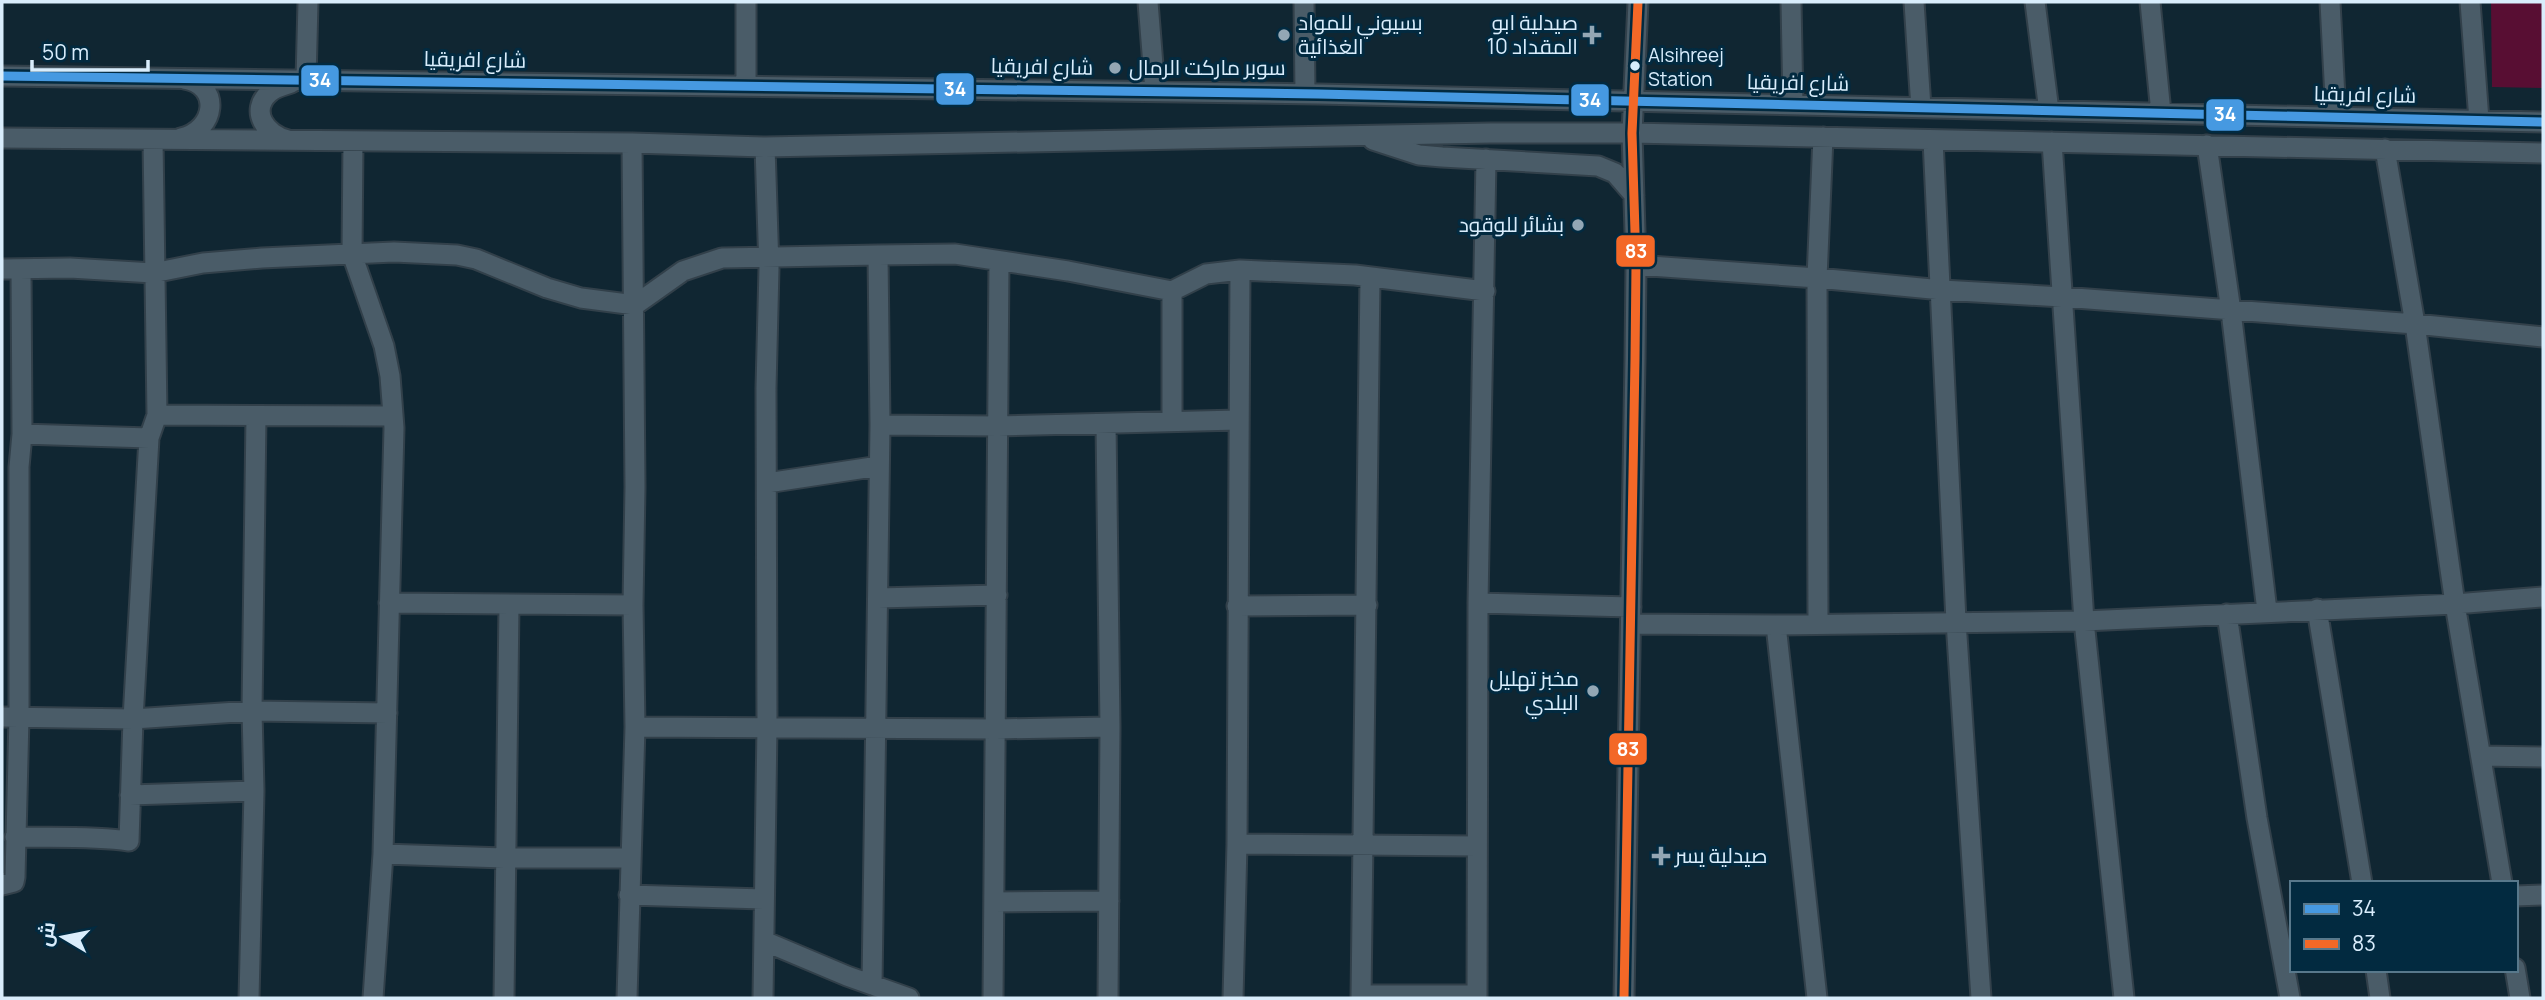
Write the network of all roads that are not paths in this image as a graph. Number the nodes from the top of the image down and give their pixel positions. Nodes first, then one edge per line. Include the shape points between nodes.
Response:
1 (308, 2) edge
2 (746, 2) edge
3 (1148, 2) edge
4 (1304, 2) edge
5 (1638, 2) edge
6 (1791, 2) edge
7 (1914, 2) edge
8 (2035, 2) edge
9 (2150, 2) edge
10 (2330, 2) edge
11 (2470, 2) edge
12 (2, 76) edge
13 (181, 79) junction
14 (302, 80) junction
15 (746, 86) junction
16 (1155, 92) junction
17 (1305, 93) junction
18 (1634, 102) junction
19 (1793, 105) junction
20 (1921, 108) junction
21 (2049, 111) junction
22 (2161, 113) junction
23 (2336, 117) junction
24 (2479, 120) junction
25 (2543, 122) edge
26 (1632, 133) junction
27 (1362, 136) junction
28 (1823, 137) junction
29 (2, 138) edge
30 (163, 140) junction
31 (1933, 140) junction
32 (295, 141) junction
33 (353, 141) junction
34 (2052, 142) junction
35 (632, 143) junction
36 (2207, 145) junction
37 (765, 147) junction
38 (2385, 149) junction
39 (2543, 153) edge
40 (1486, 159) junction
41 (1634, 195) junction
42 (352, 254) junction
43 (878, 255) junction
44 (769, 259) junction
45 (999, 262) junction
46 (1636, 265) junction
47 (12, 269) edge
48 (1240, 270) junction
49 (153, 273) junction
50 (1370, 277) junction
51 (1817, 278) junction
52 (1942, 290) junction
53 (1172, 291) junction
54 (1485, 291) junction
55 (2062, 297) junction
56 (635, 305) junction
57 (2231, 312) junction
58 (2415, 324) junction
59 (2543, 337) edge
60 (157, 415) junction
61 (256, 416) junction
62 (393, 416) junction
63 (1238, 420) junction
64 (1171, 421) junction
65 (1107, 424) junction
66 (880, 425) junction
67 (998, 426) junction
68 (22, 434) junction
69 (149, 438) junction
70 (879, 466) junction
71 (10, 467) edge
72 (767, 483) junction
73 (997, 595) junction
74 (2543, 597) edge
75 (878, 598) junction
76 (389, 603) junction
77 (1478, 603) junction
78 (2455, 604) junction
79 (633, 605) junction
80 (1367, 605) junction
81 (509, 606) junction
82 (1237, 606) junction
83 (2317, 609) junction
84 (2267, 611) junction
85 (2227, 614) junction
86 (1631, 616) junction
87 (1956, 621) junction
88 (2084, 621) junction
89 (1818, 623) junction
90 (1776, 625) junction
91 (252, 711) junction
92 (387, 713) junction
93 (10, 717) edge
94 (133, 719) junction
95 (767, 726) junction
96 (635, 727) junction
97 (1110, 727) junction
98 (876, 728) junction
99 (996, 729) junction
100 (2481, 756) junction
101 (2543, 757) edge
102 (254, 791) junction
103 (130, 796) junction
104 (15, 837) junction
105 (1237, 844) junction
106 (1365, 846) junction
107 (1477, 846) junction
108 (383, 854) junction
109 (505, 858) junction
110 (630, 858) junction
111 (2362, 881) edge
112 (2502, 881) edge
113 (2, 885) edge
114 (629, 895) junction
115 (2543, 895) edge
116 (2517, 896) edge
117 (763, 899) junction
118 (1109, 901) junction
119 (995, 902) junction
120 (764, 941) junction
121 (2376, 972) edge
122 (2516, 972) edge
123 (872, 985) junction
124 (1361, 997) edge
125 (1477, 997) edge
126 (249, 998) edge
127 (373, 998) edge
128 (504, 998) edge
129 (627, 998) edge
130 (763, 998) edge
131 (909, 998) edge
132 (993, 998) edge
133 (1108, 998) edge
134 (1233, 998) edge
135 (1624, 998) edge
136 (1817, 998) edge
137 (1981, 998) edge
138 (2124, 998) edge
139 (2290, 998) edge
140 (2380, 998) edge
141 (2520, 998) edge

1 - 14 street
2 - 15 street
3 - 16 street
4 - 17 street
5 - 18 street
6 - 19 street
7 - 20 street
8 - 21 street
9 - 22 street
10 - 23 street
11 - 24 street
12 - 13 street, شارع افريقيا
13 - 14 street, شارع افريقيا
13 - 30 street via 205,91 209,117 198,132
14 - 15 street, شارع افريقيا
14 - 32 street via 272,90 260,111 271,134
15 - 16 street, شارع افريقيا
16 - 17 street, شارع افريقيا
17 - 18 street, شارع افريقيا
18 - 19 street, شارع افريقيا
18 - 26 street
19 - 20 street, شارع افريقيا
20 - 21 street, شارع افريقيا
21 - 22 street, شارع افريقيا
22 - 23 street, شارع افريقيا
23 - 24 street, شارع افريقيا
24 - 25 street, شارع افريقيا
26 - 27 street
26 - 28 street
26 - 41 street
27 - 37 street
27 - 40 street via 1419,155
28 - 31 street
28 - 51 street
29 - 30 street
30 - 32 street
30 - 49 street
31 - 34 street
31 - 52 street
32 - 33 street
33 - 35 street
33 - 42 street
34 - 36 street
34 - 55 street
35 - 37 street
35 - 56 street
36 - 38 street
36 - 57 street
37 - 44 street
38 - 39 street
38 - 58 street
40 - 41 street via 1598,166 1615,173
40 - 54 street
41 - 46 street
42 - 49 street via 203,263
42 - 56 street via 457,255 581,298
42 - 62 street via 384,346
43 - 44 street
43 - 45 street via 955,254
43 - 66 street
44 - 56 street via 722,258 683,271
44 - 72 street
45 - 53 street
45 - 67 street
46 - 51 street
46 - 86 street
47 - 49 street
47 - 68 street
48 - 50 street
48 - 53 street via 1206,274
48 - 63 street
49 - 60 street
50 - 54 street
50 - 80 street
51 - 52 street
51 - 89 street
52 - 55 street
52 - 87 street
53 - 64 street
54 - 77 street
55 - 57 street
55 - 88 street
56 - 79 street
57 - 58 street
57 - 84 street
58 - 59 street
58 - 78 street
60 - 61 street
60 - 69 street
61 - 62 street
61 - 91 street
62 - 76 street
63 - 64 street
63 - 82 street
64 - 65 street
65 - 67 street
65 - 97 street
66 - 67 street
66 - 70 street
67 - 73 street
68 - 69 street
68 - 71 street
69 - 94 street
70 - 72 street
70 - 75 street
71 - 93 street
72 - 95 street
73 - 75 street
73 - 99 street
74 - 78 street
75 - 98 street
76 - 81 street
76 - 92 street
77 - 86 street
77 - 107 street
78 - 83 street
78 - 100 street
79 - 81 street
79 - 96 street
80 - 82 street
80 - 106 street
81 - 109 street
82 - 105 street
83 - 84 street
83 - 111 street
84 - 85 street
85 - 88 street
85 - 139 street
86 - 90 street
86 - 135 street
87 - 88 street
87 - 89 street
87 - 137 street
88 - 138 street
89 - 90 street
90 - 136 street
91 - 92 street
91 - 94 street
91 - 102 street
92 - 108 street
93 - 94 street
93 - 104 street
94 - 103 street
95 - 96 street
95 - 98 street
95 - 117 street
96 - 110 street
97 - 99 street
97 - 118 street
98 - 99 street
98 - 123 street
99 - 119 street
100 - 101 street
100 - 112 street
102 - 103 street
102 - 126 street
103 - 104 street via 130,841
104 - 113 street via 14,883
105 - 106 street
105 - 134 street
106 - 107 street
106 - 124 street
107 - 125 street
108 - 109 street
108 - 127 street
109 - 110 street
109 - 128 street
110 - 114 street
114 - 117 street
114 - 129 street
115 - 116 street
117 - 120 street
118 - 119 street
118 - 133 street
119 - 132 street
120 - 123 street
120 - 130 street
121 - 140 street
122 - 141 street
123 - 131 street
124 - 125 street

